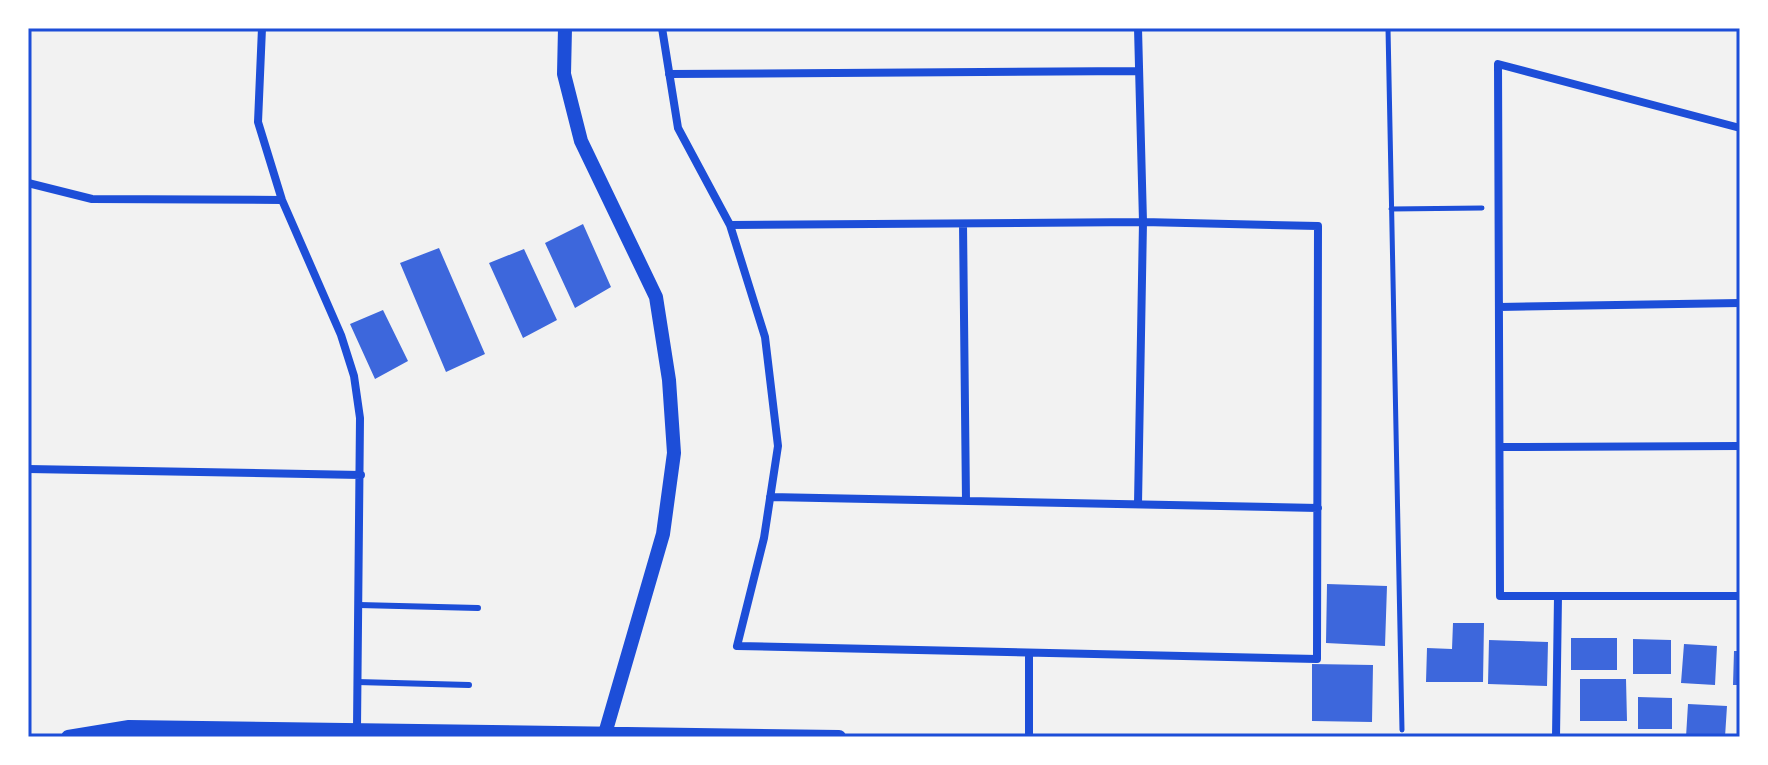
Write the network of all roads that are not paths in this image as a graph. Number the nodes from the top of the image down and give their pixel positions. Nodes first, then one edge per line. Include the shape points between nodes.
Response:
1 (262, 28) edge
2 (565, 28) edge
3 (662, 28) edge
4 (1138, 28) edge
5 (1138, 71) junction
6 (669, 74) junction
7 (1740, 128) edge
8 (28, 183) edge
9 (282, 200) junction
10 (1143, 222) junction
11 (963, 224) junction
12 (730, 225) junction
13 (1740, 303) edge
14 (1499, 307) junction
15 (1740, 446) edge
16 (1500, 447) junction
17 (28, 469) edge
18 (361, 475) junction
19 (770, 497) junction
20 (966, 501) junction
21 (1138, 504) junction
22 (1318, 508) junction
23 (1558, 596) junction
24 (1740, 596) edge
25 (359, 605) junction
26 (478, 608) dead end
27 (1029, 653) junction
28 (357, 682) junction
29 (469, 685) dead end
30 (357, 728) junction
31 (604, 735) edge
32 (68, 737) edge
33 (839, 737) edge
34 (1029, 737) edge
35 (1556, 737) edge

1 - 9 street via 258,122
2 - 31 street via 564,74 581,141 656,297 674,453 663,534
3 - 6 street
4 - 5 street
5 - 6 street
5 - 10 street
6 - 12 street via 678,128
7 - 14 street via 1498,64
8 - 9 street via 92,199
9 - 18 street via 354,376
10 - 11 street
10 - 21 street
10 - 22 street via 1318,226
11 - 12 street
11 - 20 street
12 - 19 street via 765,337 778,446
13 - 14 street
14 - 16 street
15 - 16 street
16 - 23 street via 1500,596
17 - 18 street
18 - 25 street
19 - 20 street
19 - 27 street via 737,646
20 - 21 street
21 - 22 street
22 - 27 street via 1317,659
23 - 24 street
23 - 35 street
25 - 26 lane
25 - 28 street
27 - 34 street
28 - 29 lane
28 - 30 street
30 - 31 street
30 - 32 street via 129,727
31 - 33 street

